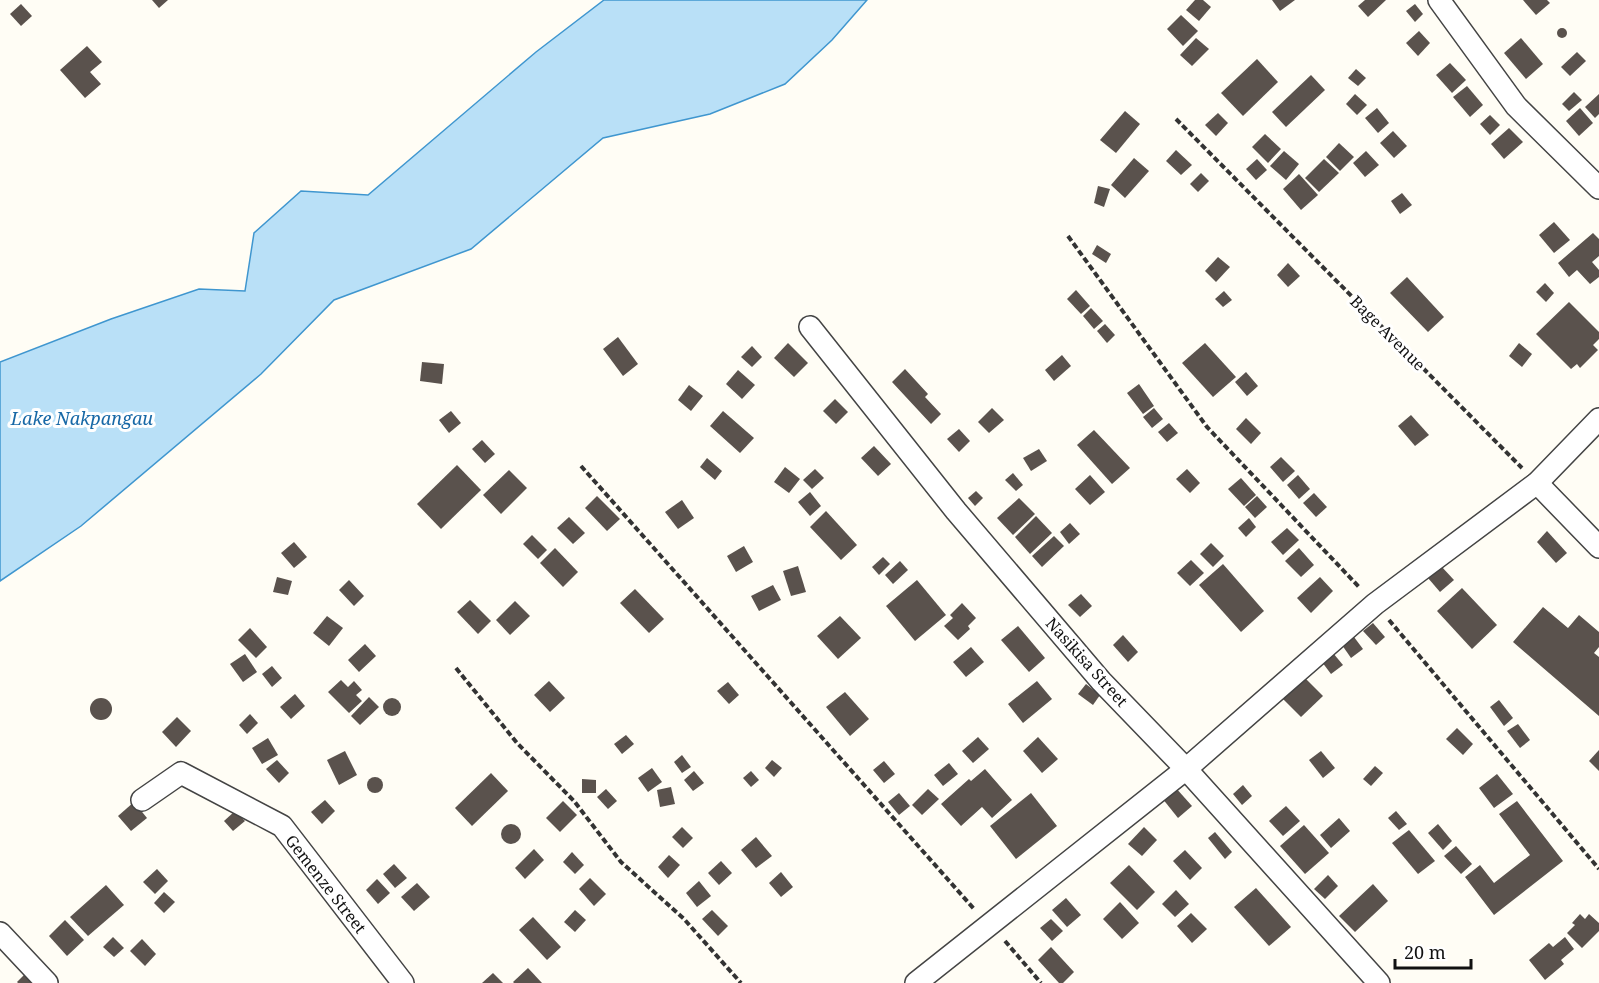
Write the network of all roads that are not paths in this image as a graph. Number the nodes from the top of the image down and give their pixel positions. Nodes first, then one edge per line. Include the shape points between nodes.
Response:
1 (1439, 0) edge
2 (1599, 188) edge
3 (810, 327) dead end
4 (1599, 419) edge
5 (1537, 483) junction
6 (1599, 547) edge
7 (1186, 769) junction
8 (142, 800) dead end
9 (0, 933) edge
10 (47, 983) edge
11 (403, 983) edge
12 (916, 983) edge
13 (1379, 983) edge

1 - 2 street via 1516,106
3 - 7 street, Nasikisa Street via 986,547 1101,681
4 - 5 street
5 - 6 street
5 - 7 street via 1375,604
7 - 12 street
7 - 13 street, Nasikisa Street
8 - 11 street, Gemenze Street via 181,773 282,826
9 - 10 street

